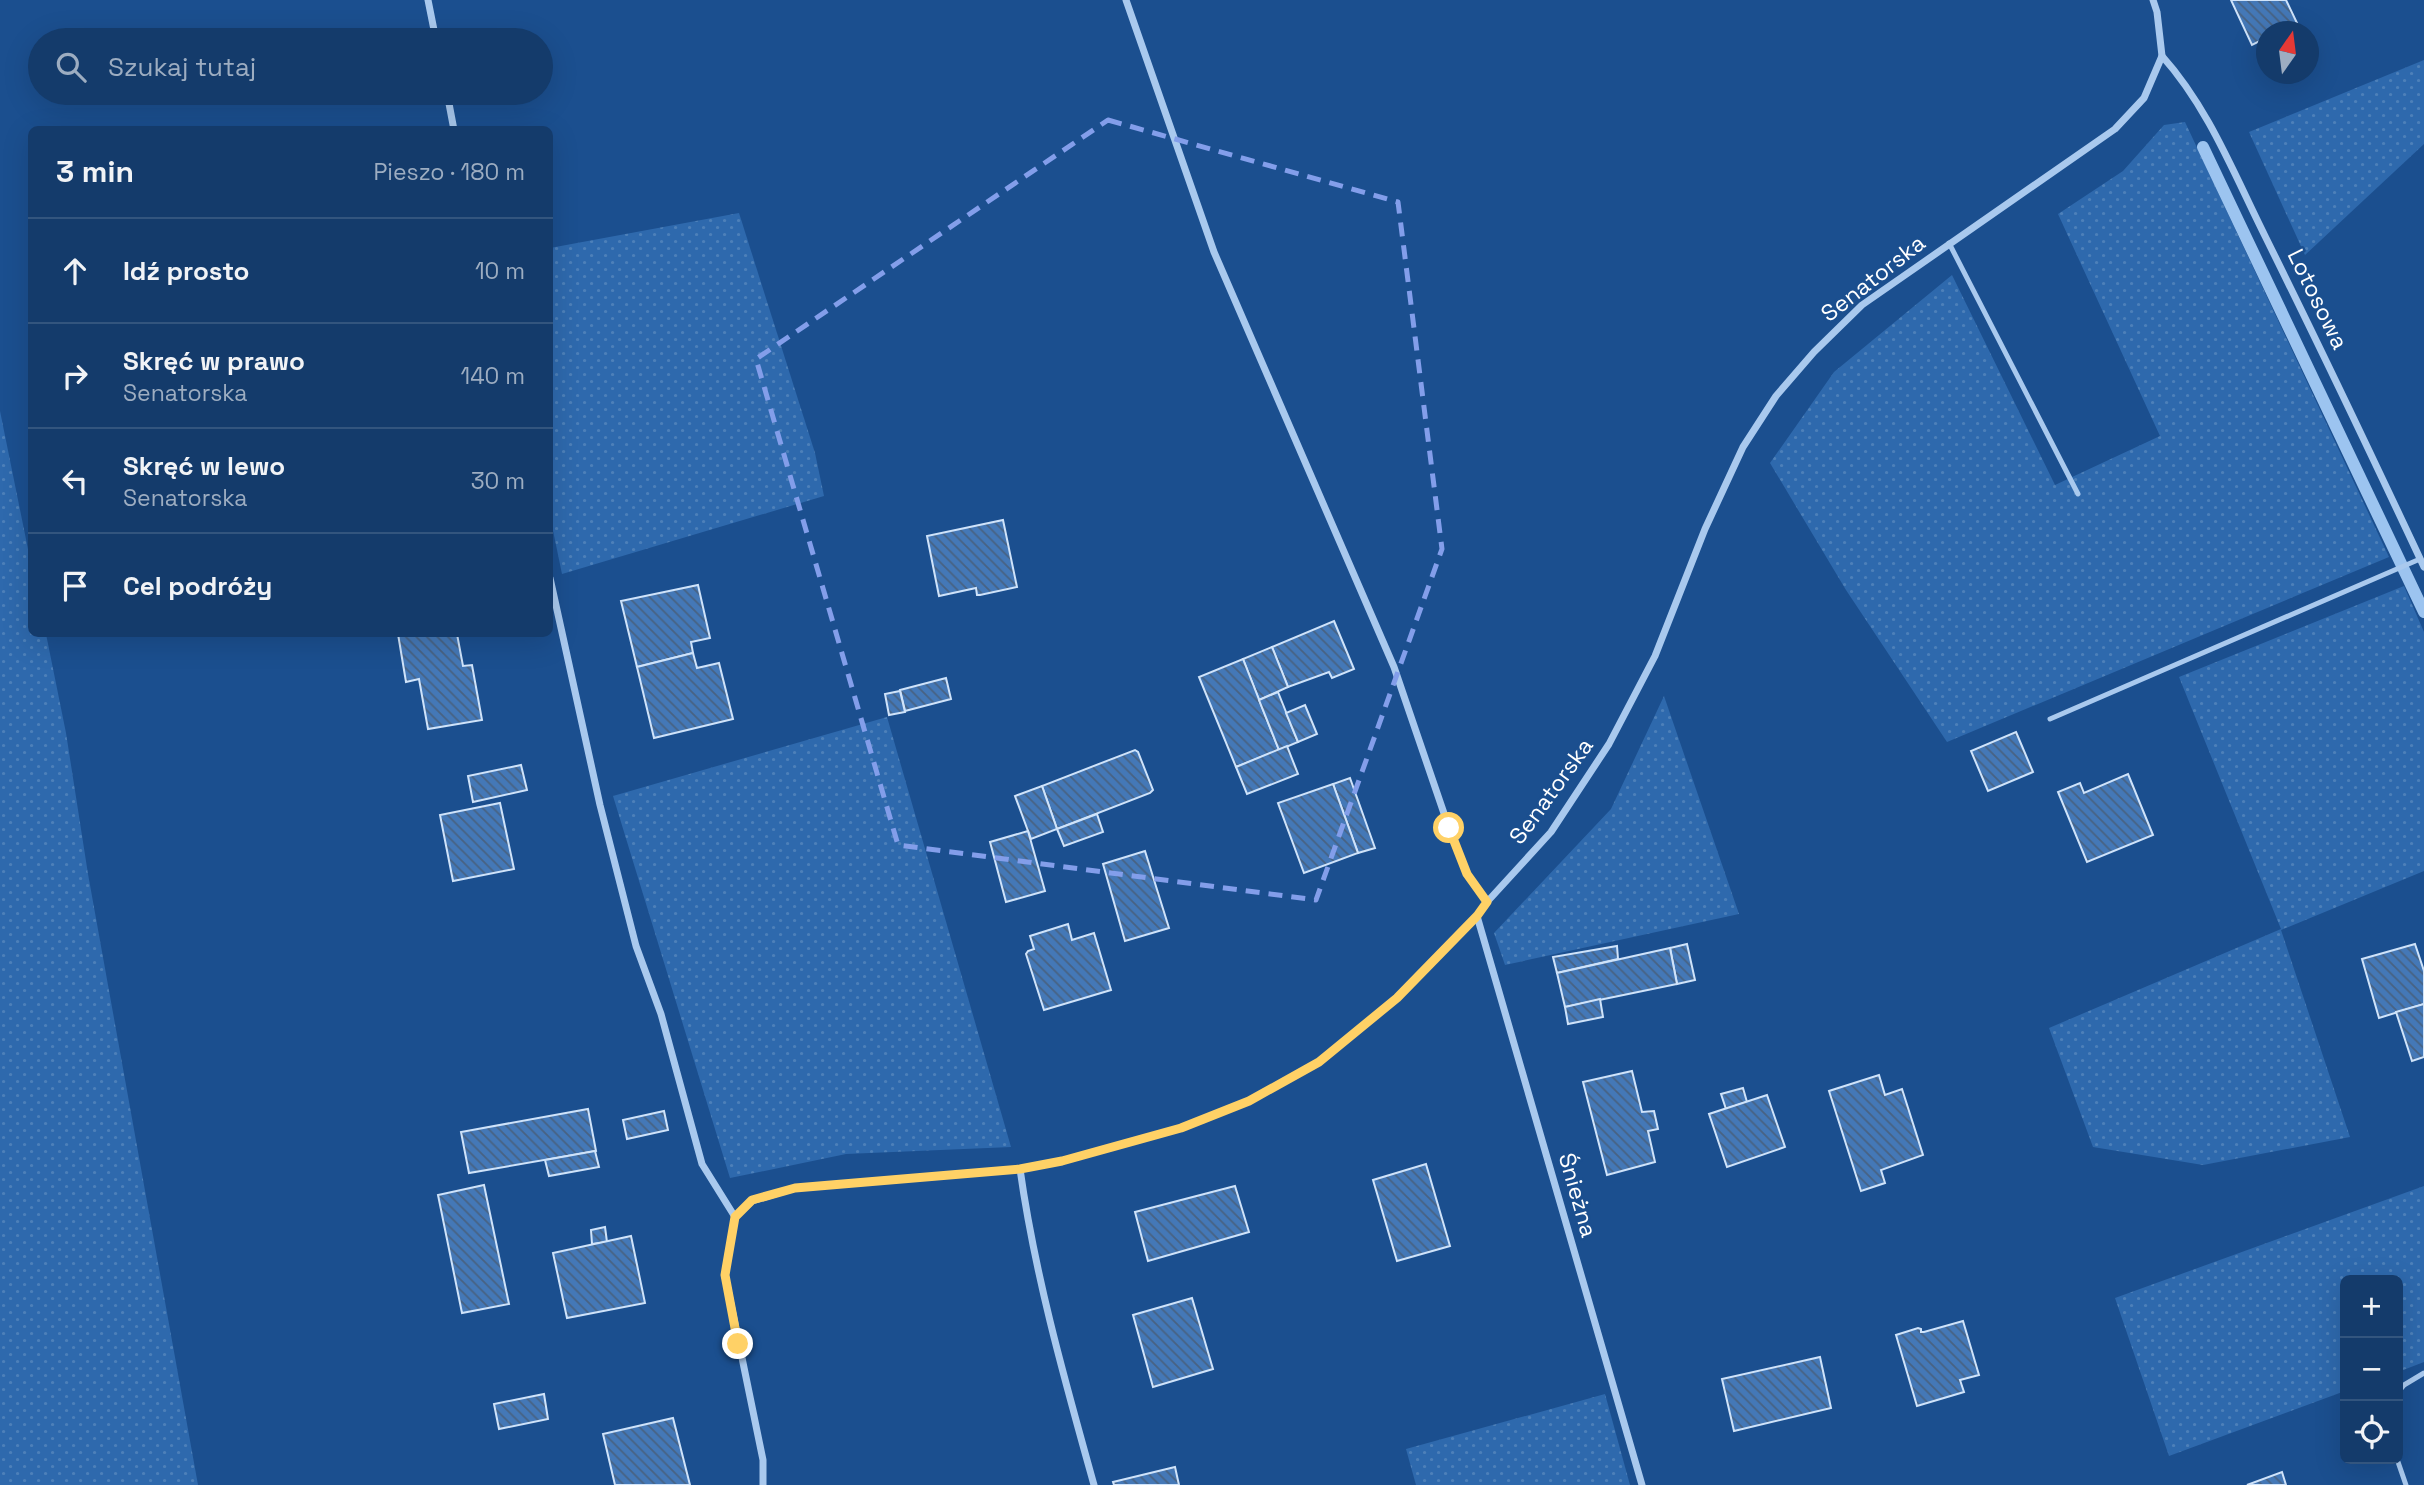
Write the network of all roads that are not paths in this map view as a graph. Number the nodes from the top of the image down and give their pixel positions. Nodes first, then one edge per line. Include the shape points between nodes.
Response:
1 (428, 0) edge
2 (1126, 0) edge
3 (2153, 0) edge
4 (434, 28) edge
5 (2162, 56) junction
6 (449, 105) edge
7 (453, 126) edge
8 (1950, 243) junction
9 (2078, 494) dead end
10 (2422, 563) edge
11 (553, 592) edge
12 (2050, 719) dead end
13 (1487, 902) junction
14 (1477, 916) junction
15 (1020, 1169) junction
16 (735, 1217) junction
17 (2424, 1373) edge
18 (2403, 1386) edge
19 (2399, 1464) edge
20 (764, 1485) edge
21 (1094, 1485) edge
22 (1642, 1485) edge
23 (2406, 1485) edge

1 - 4 street
2 - 13 street via 1214,252 1394,667 1467,874
3 - 5 street, Senatorska
5 - 8 street, Senatorska via 2144,98 2115,129
5 - 10 street, Lotosowa via 2182,79 2213,131
6 - 7 street
8 - 9 lane
8 - 13 street, Senatorska via 1862,305 1776,396 1743,447 1655,656 1609,744 1551,832
10 - 12 lane
11 - 16 street via 636,946 702,1164
13 - 14 street, Senatorska
14 - 15 street, Senatorska via 1397,998 1319,1062 1282,1084 1181,1128
14 - 22 street, Śnieżna
15 - 16 street, Senatorska via 795,1188 752,1200
15 - 21 street via 1055,1343
16 - 20 street via 725,1275 763,1460
17 - 18 lane
19 - 23 lane

